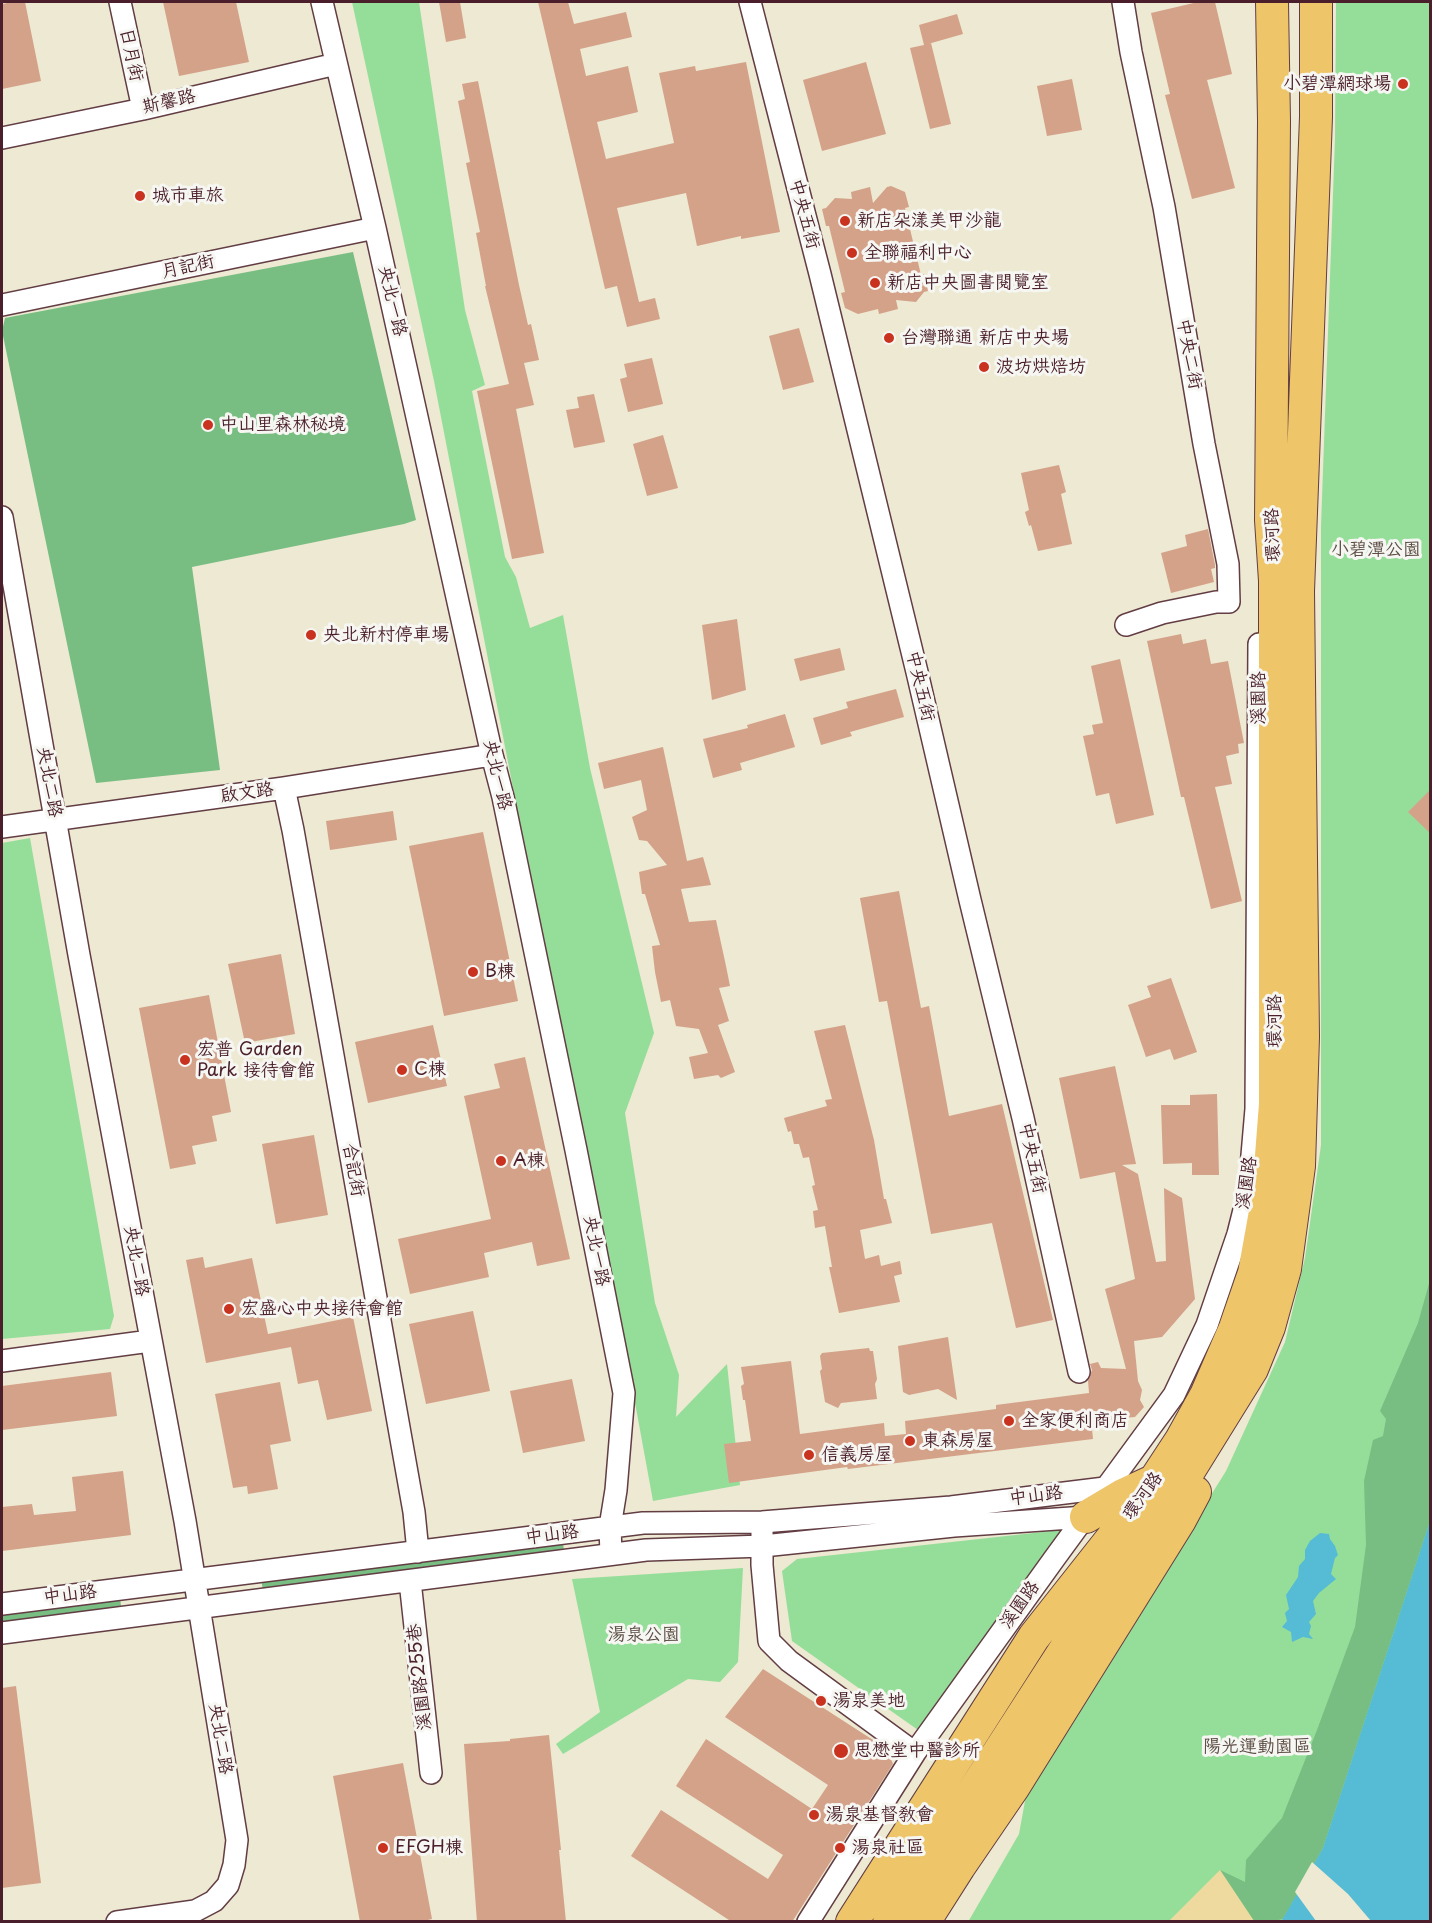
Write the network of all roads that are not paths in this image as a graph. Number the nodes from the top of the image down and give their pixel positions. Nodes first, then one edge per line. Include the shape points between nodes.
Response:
1 (120, 2) edge
2 (322, 2) edge
3 (750, 2) edge
4 (1123, 2) edge
5 (1272, 2) edge
6 (1292, 2) edge
7 (1316, 2) edge
8 (336, 64) junction
9 (142, 109) junction
10 (2, 138) edge
11 (375, 228) junction
12 (2, 305) edge
13 (1272, 459) junction
14 (2, 517) edge
15 (1271, 520) junction
16 (9, 601) edge
17 (1126, 625) dead end
18 (492, 755) junction
19 (284, 788) junction
20 (55, 820) junction
21 (2, 828) edge
22 (150, 1341) junction
23 (2, 1361) edge
24 (1252, 1369) junction
25 (1079, 1372) dead end
26 (1136, 1496) junction
27 (1086, 1518) junction
28 (762, 1522) junction
29 (610, 1527) junction
30 (763, 1546) junction
31 (418, 1552) junction
32 (611, 1554) junction
33 (1084, 1574) junction
34 (193, 1580) junction
35 (410, 1581) junction
36 (2, 1604) edge
37 (198, 1609) junction
38 (2, 1633) edge
39 (916, 1751) junction
40 (431, 1773) dead end
41 (959, 1867) junction
42 (906, 1883) junction
43 (117, 1922) edge
44 (808, 1922) edge
45 (852, 1922) edge
46 (874, 1922) edge
47 (889, 1922) edge
48 (924, 1922) edge

1 - 9 street, 日月街
2 - 8 street, 央北一路
3 - 25 street, 中央五街 via 917,672
4 - 17 street, 中央二街 via 1228,564 1229,602 1162,613
5 - 13 highway, 環河路
6 - 13 highway
7 - 24 highway, 環河路 via 1298,591 1303,1037 1299,1166 1285,1269
8 - 9 street, 斯馨路
8 - 11 street, 央北一路
9 - 10 street, 斯馨路
11 - 12 street, 月記街
11 - 18 street, 央北一路
13 - 15 highway, 環河路
14 - 16 street, 央北二路
15 - 26 street, 溪園路 via 1260,581 1256,1109 1249,1190 1207,1325 1174,1395
15 - 26 highway, 環河路 via 1275,593 1275,1104 1268,1196 1254,1273 1206,1395
16 - 20 street, 央北二路
18 - 19 street, 啟文路
18 - 29 street, 央北一路 via 624,1393
19 - 20 street, 啟文路
19 - 31 street, 合記街
20 - 21 street, 啟文路
20 - 22 street, 央北二路
22 - 23 street
22 - 34 street, 央北二路
24 - 26 highway, 環河路 via 1177,1490
24 - 41 highway via 1232,1421 1180,1520 1013,1788
26 - 27 highway
26 - 28 street, 中山路
26 - 33 highway, 環河路
26 - 41 highway, 環河路 via 1163,1523 1004,1774
26 - 42 highway via 1087,1616
27 - 30 street, 中山路 via 954,1526
27 - 39 street, 溪園路
28 - 29 street, 中山路
28 - 30 street
29 - 31 street, 中山路
29 - 32 street, 央北一路
30 - 32 street, 中山路
30 - 39 street via 769,1641 789,1662
31 - 34 street, 中山路
32 - 35 street, 中山路
33 - 42 highway via 1052,1648
33 - 45 highway, 環河路 via 1034,1637
34 - 36 street, 中山路
34 - 37 street, 央北二路
35 - 37 street, 中山路
35 - 40 street, 溪園路255巷
37 - 38 street, 中山路
37 - 43 street, 央北二路 via 237,1840 234,1864 228,1885 214,1901 195,1911
39 - 44 street, 溪園路
41 - 48 highway, 環河路
42 - 46 highway
42 - 47 highway

